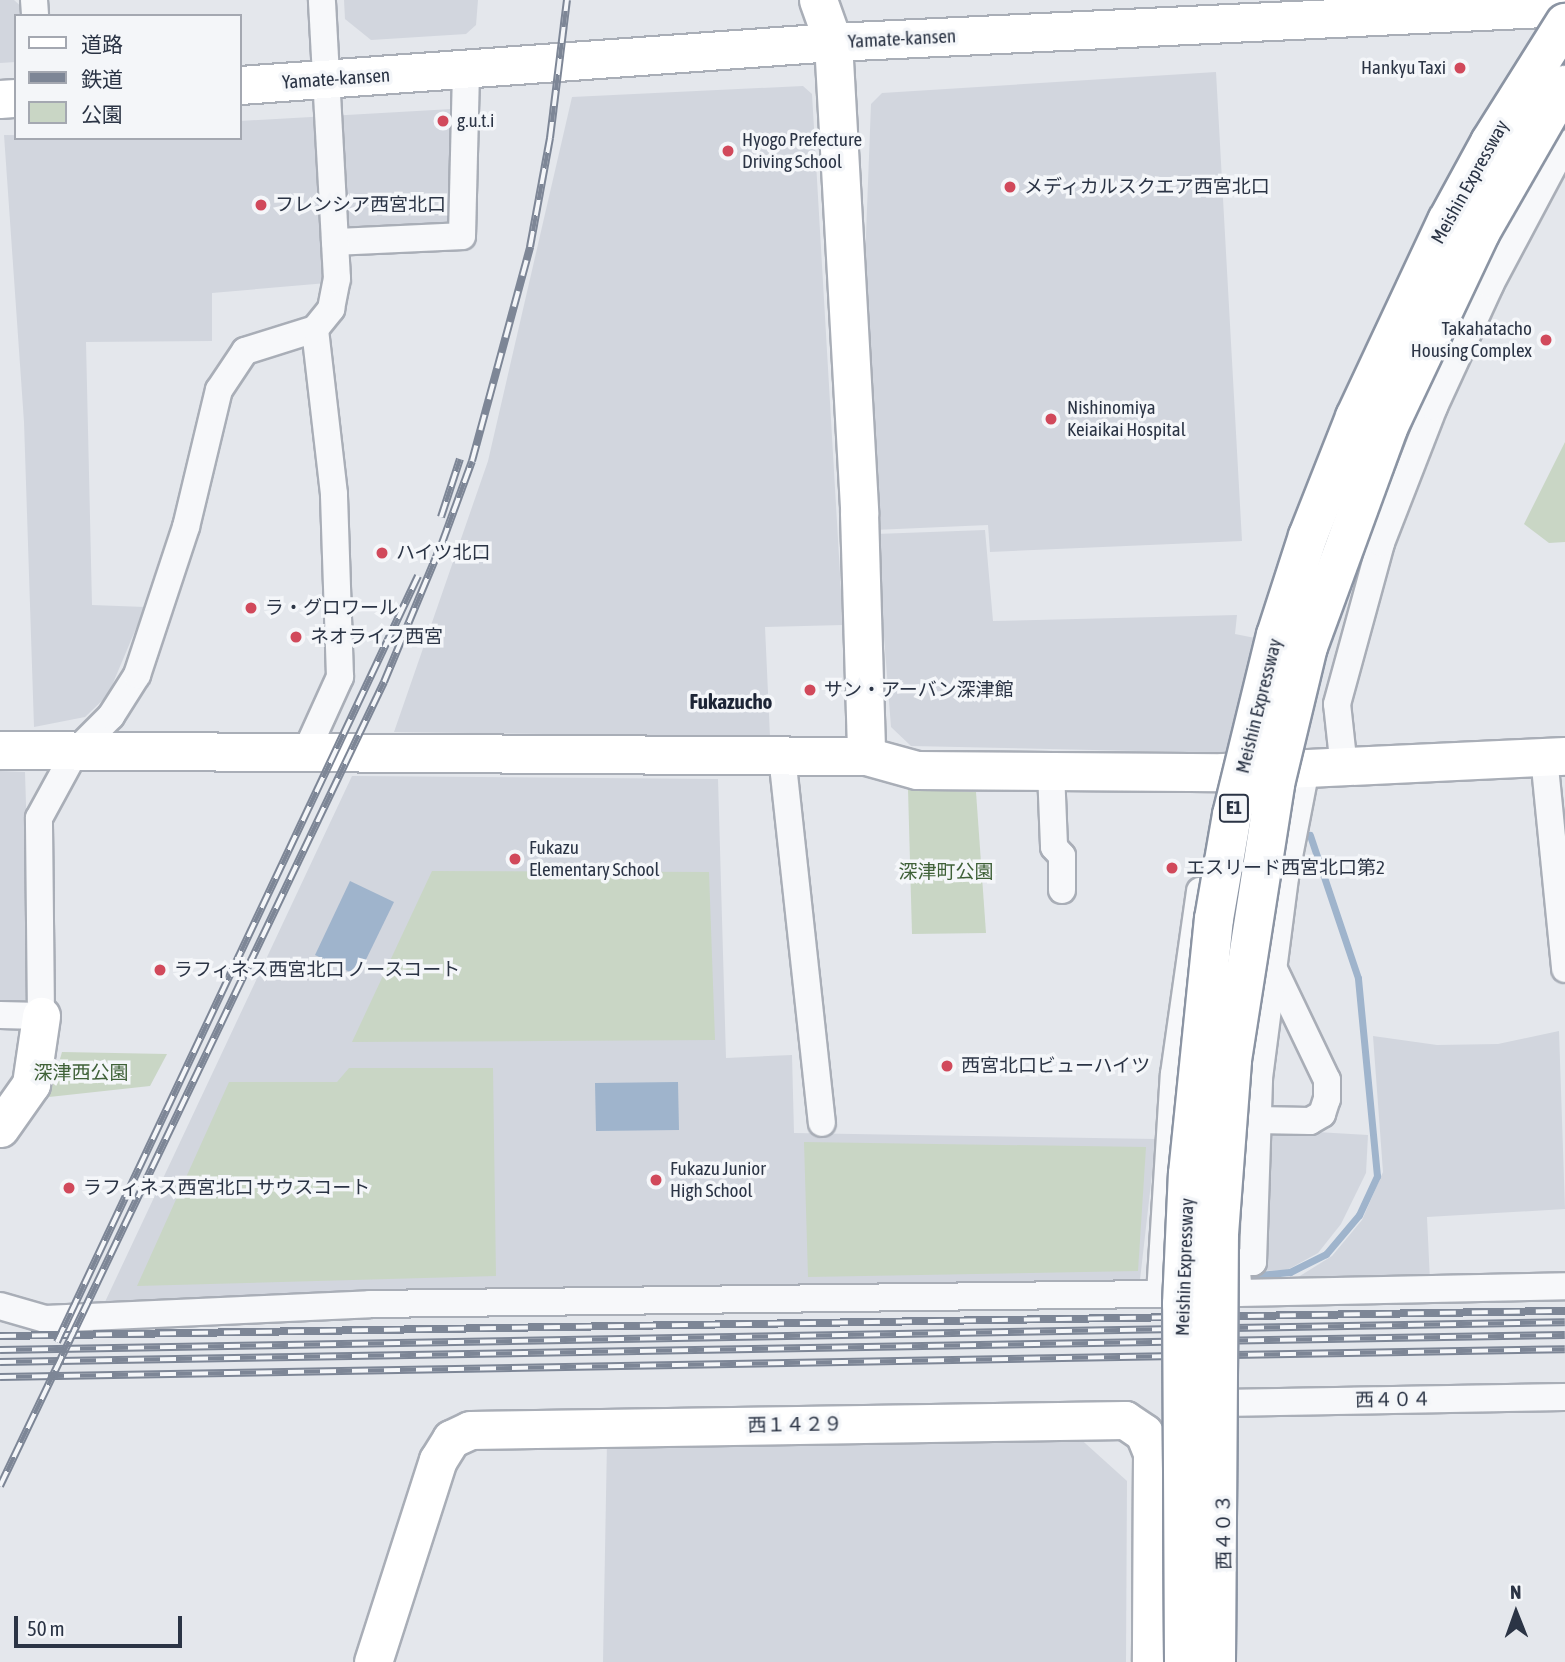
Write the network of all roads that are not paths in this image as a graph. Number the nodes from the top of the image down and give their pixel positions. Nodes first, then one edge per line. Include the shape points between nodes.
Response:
1 (322, 0) edge
2 (818, 0) edge
3 (1565, 7) edge
4 (1565, 23) edge
5 (833, 42) junction
6 (466, 71) junction
7 (326, 80) junction
8 (242, 85) edge
9 (1565, 85) edge
10 (1565, 144) edge
11 (335, 242) junction
12 (315, 329) junction
13 (0, 750) edge
14 (75, 752) junction
15 (306, 754) junction
16 (782, 756) junction
17 (866, 756) junction
18 (1555, 756) edge
19 (1344, 768) junction
20 (1306, 769) junction
21 (1051, 771) junction
22 (1223, 772) junction
23 (1062, 890) dead end
24 (1563, 928) edge
25 (1272, 965) junction
26 (1565, 969) edge
27 (0, 1016) edge
28 (41, 1016) junction
29 (1256, 1120) junction
30 (822, 1123) dead end
31 (0, 1128) edge
32 (1245, 1262) junction
33 (1164, 1264) junction
34 (1565, 1286) edge
35 (0, 1306) edge
36 (1565, 1397) edge
37 (1221, 1403) joint
38 (373, 1662) edge
39 (1151, 1662) edge
40 (1184, 1662) edge
41 (1216, 1662) edge
42 (1228, 1662) edge

1 - 7 street
2 - 5 street
3 - 5 street, Yamate-kansen
4 - 40 highway, Meishin Expressway / E1, bridge via 1489,142 1355,417 1308,536 1276,635 1232,815 1214,919 1188,1174 1182,1304
5 - 6 street, Yamate-kansen
5 - 17 street via 859,513
6 - 7 street, Yamate-kansen
6 - 11 street via 462,236
7 - 8 street, Yamate-kansen
7 - 11 street
9 - 41 highway, Meishin Expressway / E1, bridge via 1480,233 1388,428 1308,647 1275,784 1232,1060 1219,1234
10 - 19 street via 1490,285 1434,407 1381,542 1337,704
11 - 12 street via 337,279 331,309
12 - 14 street via 245,351 219,390 186,527 138,676 111,716
12 - 15 street via 334,494 340,677
13 - 14 street
14 - 15 street
14 - 28 street via 39,818
15 - 16 street
16 - 17 street
16 - 30 street
17 - 21 street via 917,770
18 - 19 street
18 - 24 street
19 - 20 street
20 - 22 street
20 - 25 street
21 - 22 street
21 - 23 street via 1054,847 1062,856
22 - 33 street via 1191,943 1174,1074
24 - 26 street
25 - 29 street
25 - 29 street via 1327,1080 1327,1099 1322,1114 1310,1121
27 - 28 street
28 - 31 street via 31,1084
29 - 32 street
32 - 33 street
32 - 34 street via 1239,1293
33 - 35 street via 1160,1294 370,1304 45,1319
36 - 37 street, 西４０４
37 - 42 street, 西４０３
38 - 39 street, 西１４２９ via 438,1460 451,1440 470,1430 1125,1420 1144,1433 1152,1453

